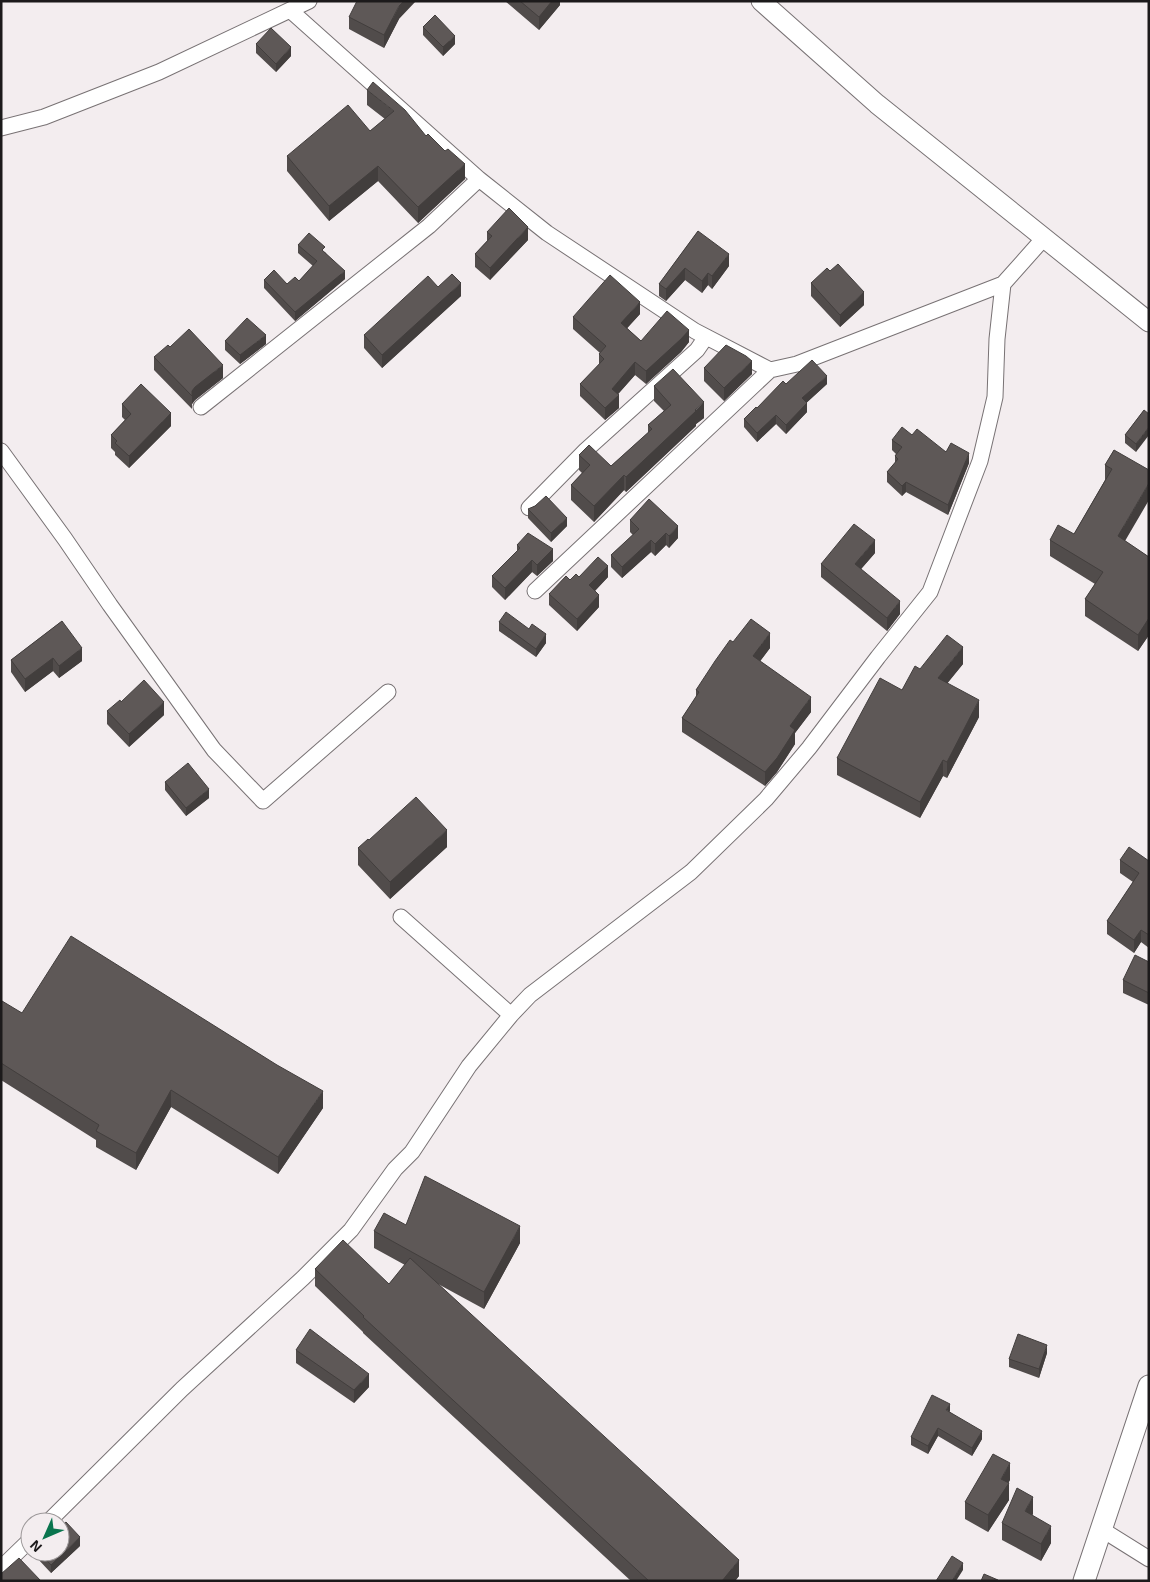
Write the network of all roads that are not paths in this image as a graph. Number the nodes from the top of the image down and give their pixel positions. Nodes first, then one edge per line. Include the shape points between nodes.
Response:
1 (310, 1) edge
2 (761, 1) edge
3 (291, 11) junction
4 (1, 128) edge
5 (479, 179) junction
6 (1044, 238) junction
7 (1003, 284) junction
8 (1149, 322) edge
9 (706, 337) junction
10 (770, 370) junction
11 (200, 406) dead end
12 (1, 451) edge
13 (529, 508) edge
14 (535, 592) dead end
15 (388, 692) dead end
16 (401, 917) dead end
17 (511, 1015) junction
18 (1148, 1392) edge
19 (58, 1512) edge
20 (1101, 1529) junction
21 (20, 1550) edge
22 (1149, 1560) edge
23 (1, 1568) edge
24 (1084, 1581) edge

1 - 3 street
2 - 6 street via 877,104
3 - 4 street via 159,72 44,117
3 - 5 street
5 - 9 street via 547,234
5 - 11 street via 429,226
6 - 7 street
6 - 8 street
7 - 10 street via 797,364
7 - 17 street via 995,397 980,461 930,592 766,798 691,872 530,995
9 - 10 street
9 - 13 street via 697,350 586,450
10 - 14 street
12 - 15 street via 214,750 263,801
16 - 17 street
17 - 19 street via 469,1066 412,1152 395,1169 352,1230 182,1389
18 - 20 main road
20 - 22 street
20 - 24 main road
21 - 23 street

